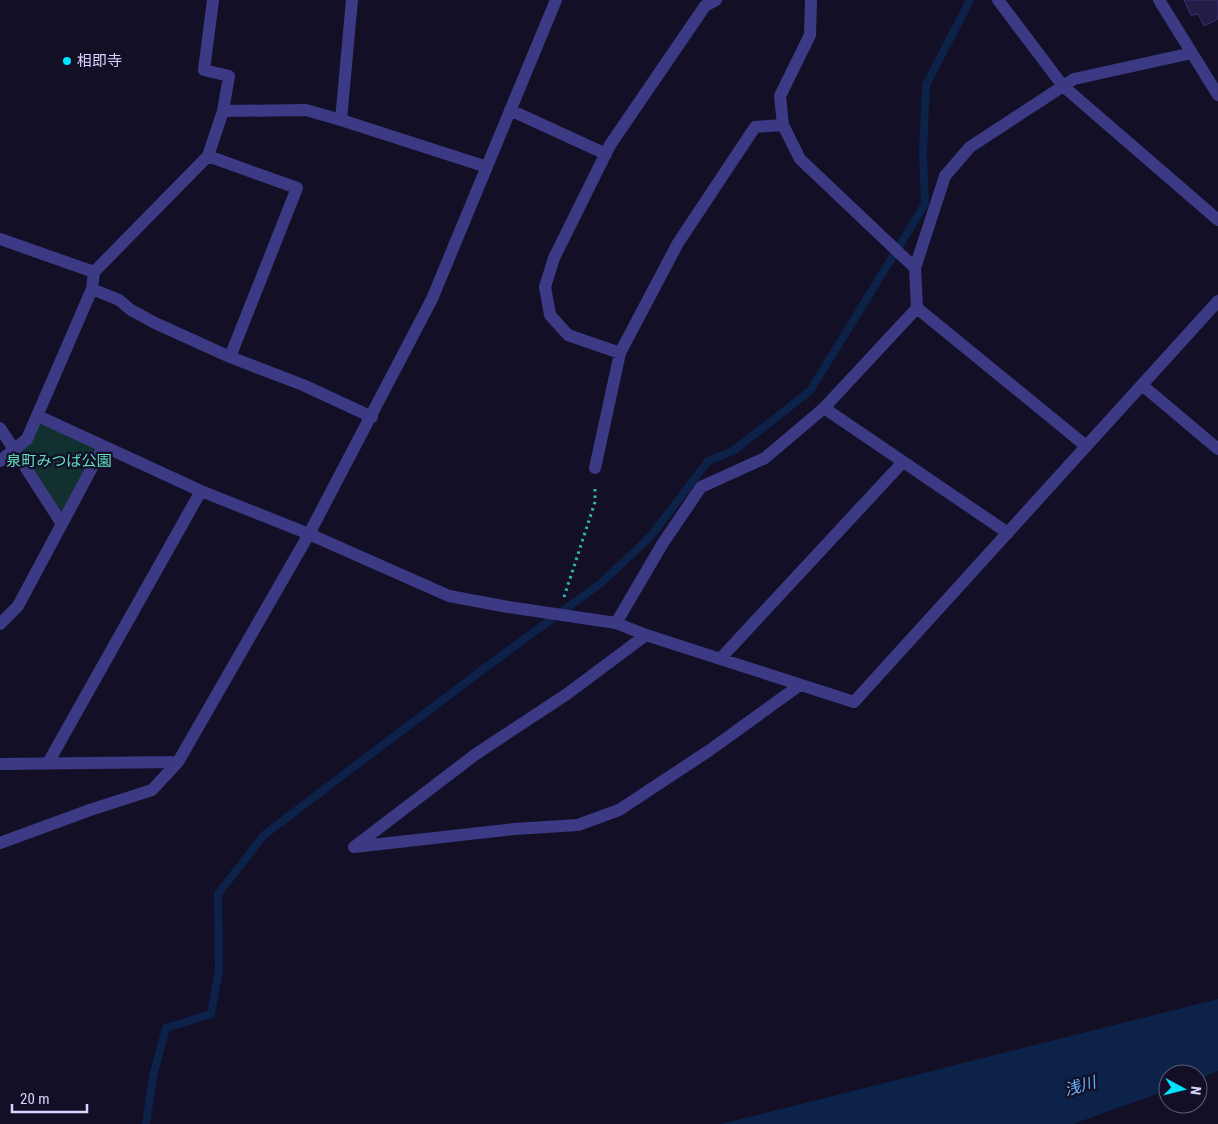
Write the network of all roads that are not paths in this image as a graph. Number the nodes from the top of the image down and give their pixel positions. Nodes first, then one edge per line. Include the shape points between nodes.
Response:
1 (213, 0) edge
2 (352, 0) edge
3 (556, 0) edge
4 (716, 0) edge
5 (811, 0) edge
6 (998, 0) edge
7 (1159, 0) edge
8 (1192, 53) junction
9 (1212, 76) edge
10 (1063, 86) junction
11 (1218, 95) edge
12 (510, 110) junction
13 (223, 111) junction
14 (341, 120) junction
15 (783, 125) junction
16 (606, 154) junction
17 (208, 156) junction
18 (487, 168) junction
19 (1218, 220) edge
20 (0, 239) edge
21 (915, 268) junction
22 (94, 272) junction
23 (92, 289) junction
24 (1218, 301) edge
25 (917, 308) junction
26 (620, 353) junction
27 (230, 357) junction
28 (1142, 385) junction
29 (824, 408) junction
30 (38, 416) junction
31 (372, 417) junction
32 (0, 428) edge
33 (1086, 446) junction
34 (103, 447) junction
35 (14, 449) junction
36 (1218, 449) edge
37 (0, 461) edge
38 (903, 462) junction
39 (594, 468) road end
40 (201, 491) junction
41 (62, 524) junction
42 (1008, 533) junction
43 (309, 534) junction
44 (616, 623) junction
45 (0, 624) edge
46 (646, 635) junction
47 (720, 659) junction
48 (800, 685) junction
49 (178, 762) junction
50 (48, 763) junction
51 (0, 764) edge
52 (0, 843) edge

1 - 13 street via 204,70 229,76
2 - 14 street
3 - 12 street
4 - 16 street via 706,6
5 - 15 street via 810,35 780,96
6 - 10 street
7 - 8 street
8 - 9 street
8 - 10 street via 1074,79
9 - 11 street
10 - 19 street
10 - 21 street via 970,146 945,176
12 - 16 street
12 - 18 street
13 - 14 street via 306,110
13 - 17 street
14 - 18 street
15 - 21 street via 800,159
15 - 26 street via 756,127 678,243
16 - 26 street via 554,258 545,287 550,315 568,335
17 - 22 street
17 - 27 street via 297,188
18 - 31 street via 432,299
20 - 22 street
21 - 25 street
22 - 23 street
23 - 27 street via 119,300 155,323
23 - 30 street
24 - 28 street
25 - 29 street
25 - 33 street
26 - 39 street
27 - 31 street
28 - 33 street
28 - 36 street
29 - 38 street
29 - 44 street via 765,458 701,487 663,543
30 - 34 street
30 - 35 street via 27,439
31 - 43 street
32 - 35 street
33 - 42 street
34 - 40 street
34 - 41 street
35 - 37 street
35 - 41 street
38 - 42 street
38 - 47 street
40 - 43 street
40 - 50 street
41 - 45 street via 18,606
42 - 48 street via 854,702
43 - 44 street via 449,596
43 - 49 street
44 - 46 street
46 - 47 street
46 - 48 street via 567,694 476,754 354,848 578,824 619,810
47 - 48 street
49 - 50 street
49 - 52 street via 152,790
50 - 51 street

